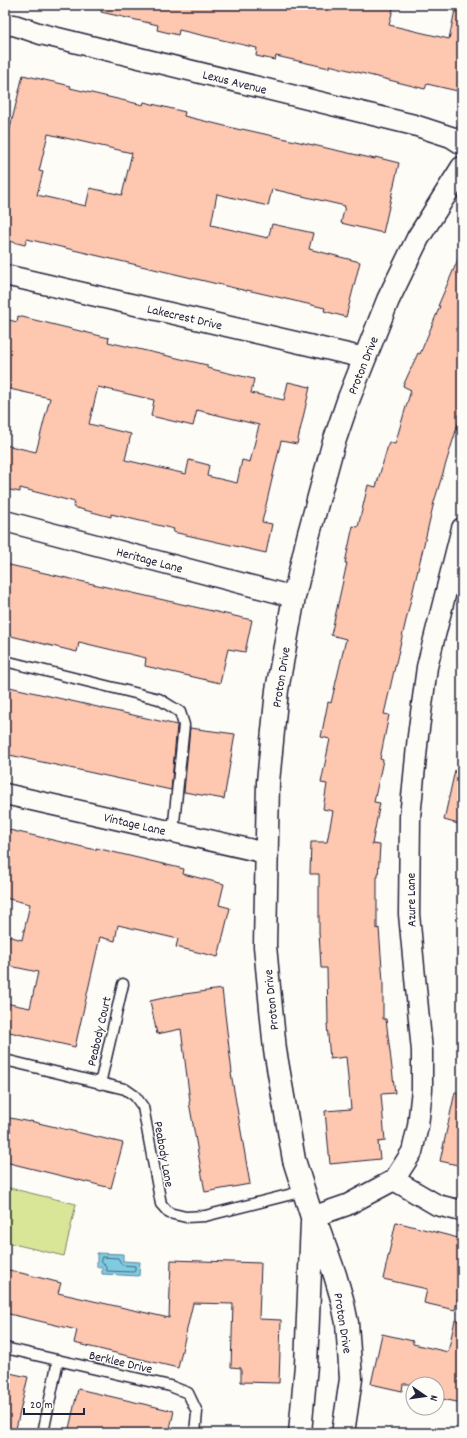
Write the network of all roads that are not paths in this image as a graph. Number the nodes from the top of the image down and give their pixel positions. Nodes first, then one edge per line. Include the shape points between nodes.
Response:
1 (5, 25) edge
2 (462, 144) edge
3 (462, 168) edge
4 (5, 275) edge
5 (365, 358) junction
6 (5, 521) edge
7 (462, 528) edge
8 (294, 597) junction
9 (5, 661) edge
10 (5, 794) edge
11 (173, 832) junction
12 (266, 853) junction
13 (122, 984) dead end
14 (5, 1060) edge
15 (100, 1084) junction
16 (394, 1180) junction
17 (304, 1191) junction
18 (462, 1211) edge
19 (312, 1217) junction
20 (5, 1348) edge
21 (58, 1360) junction
22 (43, 1433) edge
23 (195, 1433) edge
24 (300, 1433) edge
25 (343, 1433) edge

1 - 2 street, Lexus Avenue via 14,25 41,34 414,125 446,135
3 - 5 street, Proton Drive via 418,238 388,300
4 - 5 street, Lakecrest Drive
5 - 8 street, Proton Drive via 348,398 333,446
6 - 8 street, Heritage Lane
7 - 16 street, Azure Lane via 427,667 418,736 410,817 409,914 422,1052 422,1089 412,1152
8 - 12 street, Proton Drive via 277,690 268,782
9 - 11 lane via 159,699 180,712 184,725
10 - 11 street, Vintage Lane
11 - 12 street, Vintage Lane
12 - 17 street, Proton Drive via 265,946 275,1050 294,1160
13 - 15 lane, Peabody Court
14 - 15 lane, Peabody Lane
15 - 17 lane, Peabody Lane via 125,1089 135,1096 143,1107 161,1204 169,1213 186,1217 206,1216
16 - 18 street via 437,1205
16 - 19 street, Azure Lane via 347,1205
17 - 19 street, Proton Drive
19 - 24 street, Proton Drive via 306,1365
19 - 25 street, Proton Drive via 335,1275 347,1323 351,1379
20 - 21 lane, Berklee Drive
21 - 22 lane
21 - 23 lane, Berklee Drive via 188,1392 197,1412

